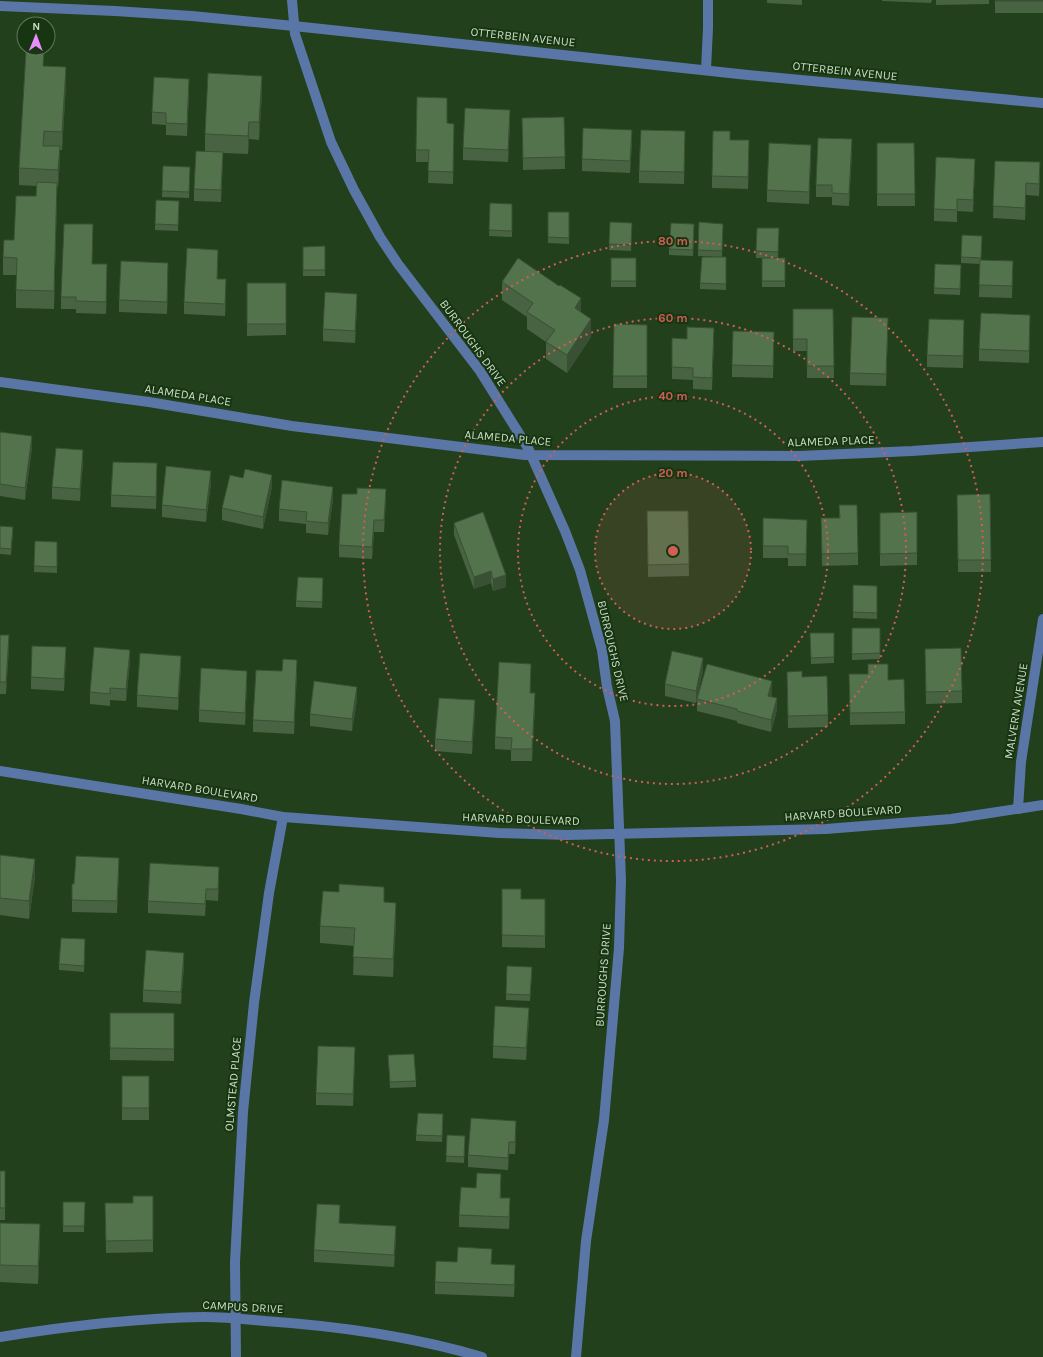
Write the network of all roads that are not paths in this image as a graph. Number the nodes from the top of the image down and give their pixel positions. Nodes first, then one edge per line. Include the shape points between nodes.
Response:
1 (292, 0) edge
2 (708, 0) edge
3 (0, 6) edge
4 (294, 26) junction
5 (706, 69) junction
6 (1043, 103) edge
7 (0, 382) edge
8 (1043, 442) edge
9 (531, 455) junction
10 (1043, 619) edge
11 (0, 771) edge
12 (1043, 805) edge
13 (1018, 809) junction
14 (284, 817) junction
15 (620, 834) junction
16 (236, 1319) junction
17 (0, 1337) edge
18 (236, 1357) edge
19 (482, 1357) edge
20 (576, 1357) edge

1 - 4 street, BURROUGHS DRIVE
2 - 5 street
3 - 4 street, OTTERBEIN AVENUE via 138,13
4 - 5 street, OTTERBEIN AVENUE
4 - 9 street, BURROUGHS DRIVE via 332,142 354,190 398,264 480,371
5 - 6 street, OTTERBEIN AVENUE
7 - 9 street, ALAMEDA PLACE via 149,402 292,426
8 - 9 street, ALAMEDA PLACE via 799,456
9 - 15 street, BURROUGHS DRIVE via 580,570 602,650 607,687 616,721
10 - 13 street, MALVERN AVENUE via 1020,762
11 - 14 street, HARVARD BOULEVARD
12 - 13 street, HARVARD BOULEVARD
13 - 15 street, HARVARD BOULEVARD via 951,819 826,829
14 - 15 street, HARVARD BOULEVARD via 499,833
14 - 16 street, OLMSTEAD PLACE via 269,893 244,1104 235,1262
15 - 20 street, BURROUGHS DRIVE via 619,948 604,1120 586,1241
16 - 17 street, CAMPUS DRIVE via 205,1317 125,1321
16 - 18 street, OLMSTEAD PLACE
16 - 19 street, CAMPUS DRIVE via 307,1324 391,1335

